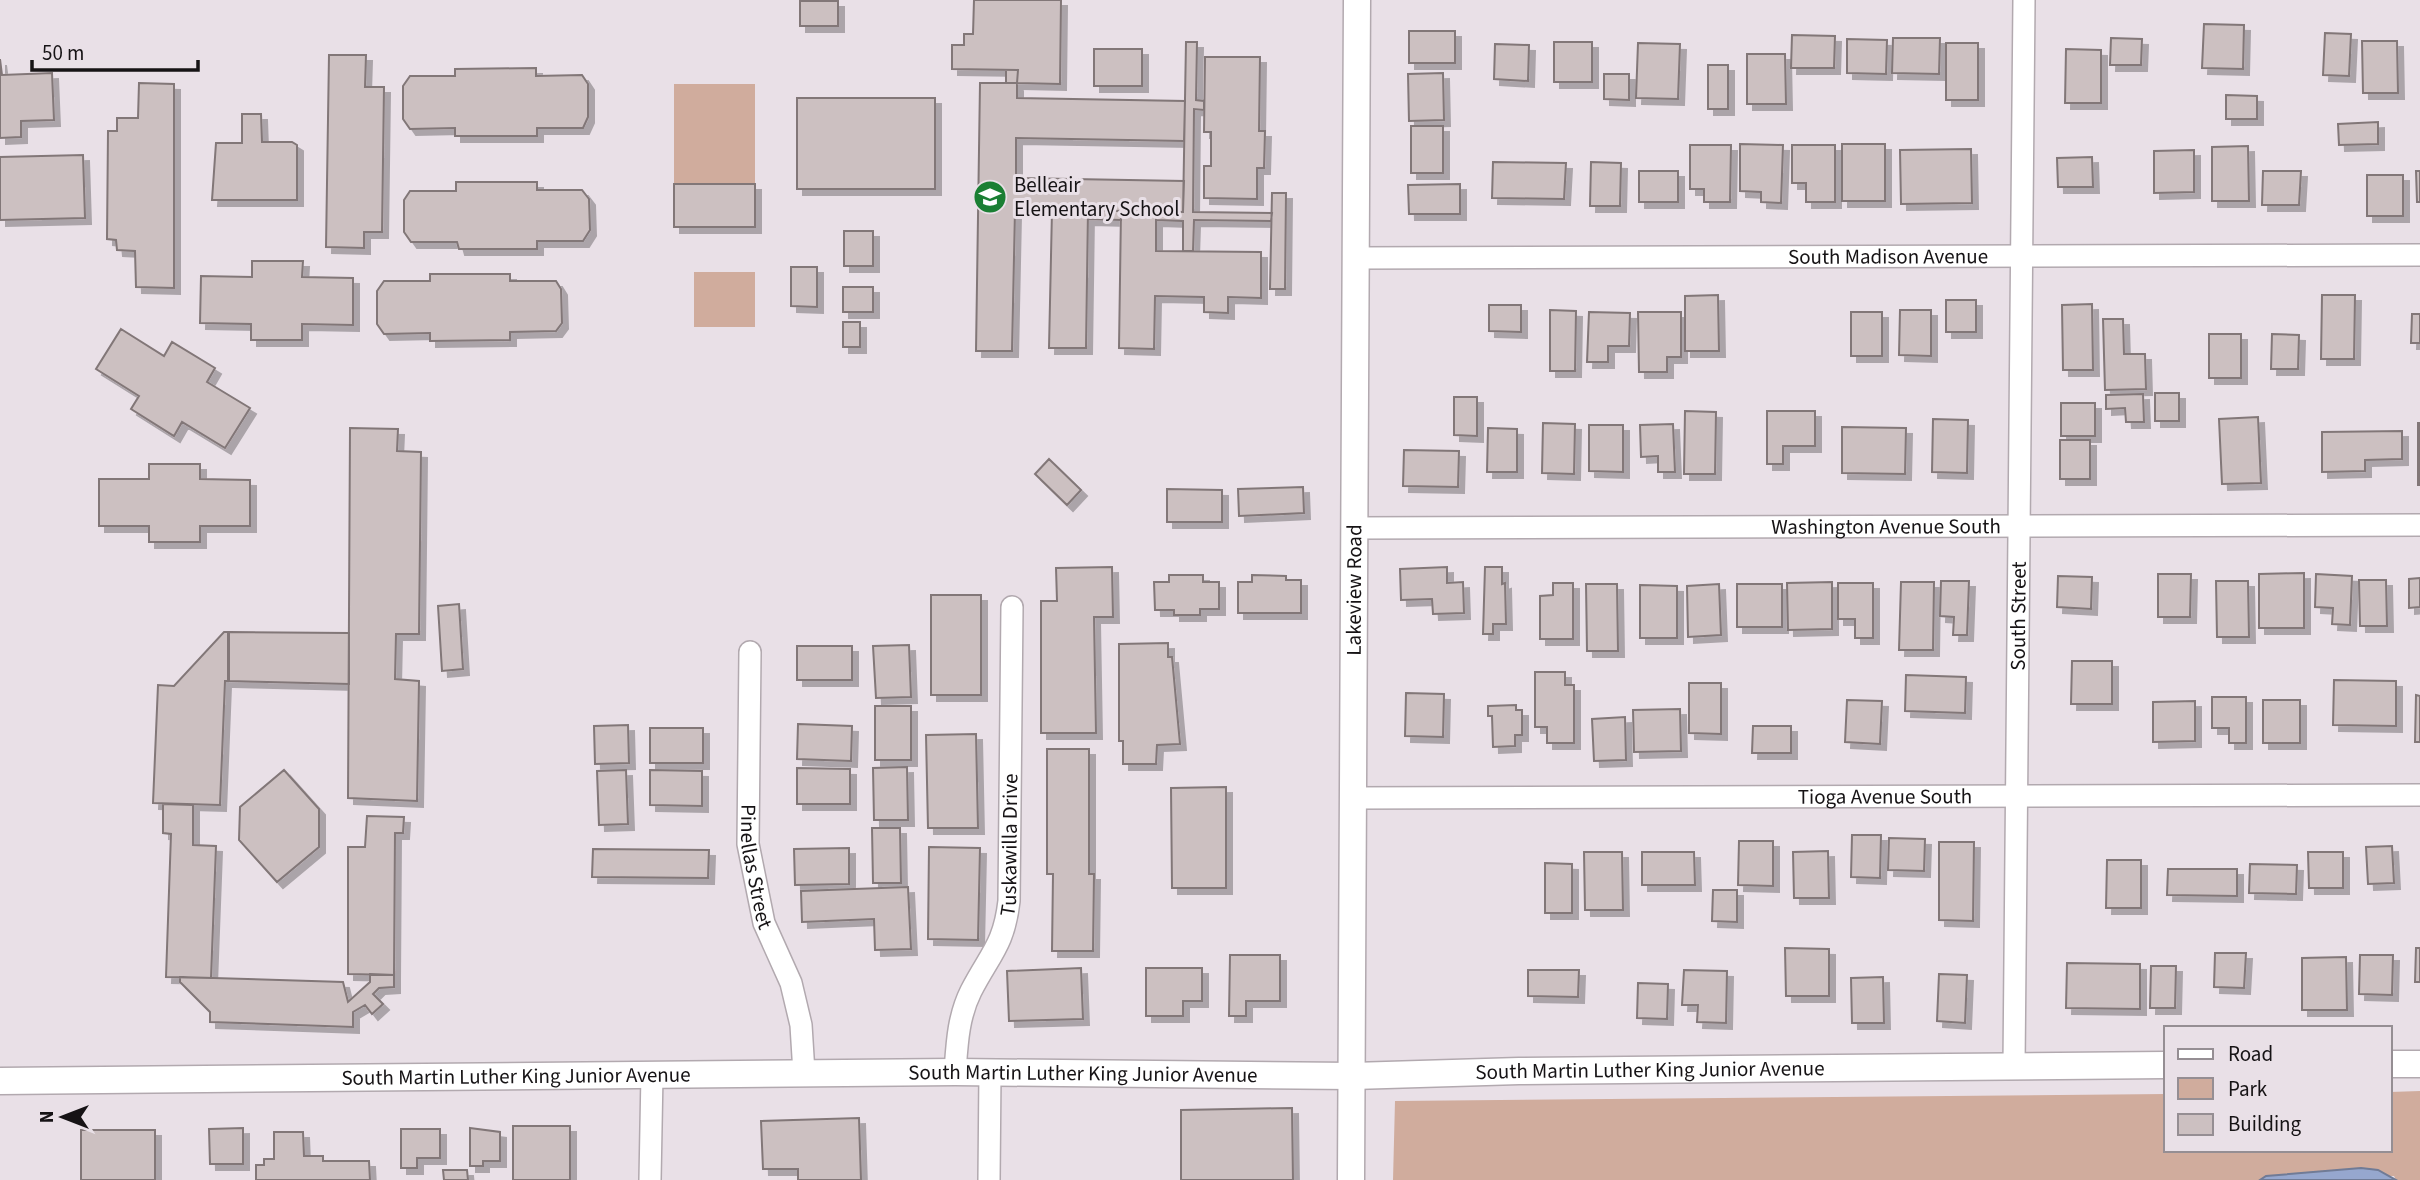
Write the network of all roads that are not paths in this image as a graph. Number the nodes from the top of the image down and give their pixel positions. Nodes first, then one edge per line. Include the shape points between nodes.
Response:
1 (1357, 0) edge
2 (2024, 0) edge
3 (2420, 255) edge
4 (2022, 256) junction
5 (1356, 258) junction
6 (2420, 525) edge
7 (2021, 527) junction
8 (1354, 528) junction
9 (1012, 607) dead end
10 (750, 652) dead end
11 (2420, 795) edge
12 (2017, 797) junction
13 (1351, 798) junction
14 (2392, 1064) edge
15 (2420, 1064) edge
16 (2164, 1065) edge
17 (2014, 1066) junction
18 (955, 1072) junction
19 (990, 1072) junction
20 (804, 1073) junction
21 (652, 1074) junction
22 (1353, 1076) junction
23 (0, 1081) edge
24 (650, 1180) edge
25 (989, 1180) edge
26 (1351, 1180) edge

1 - 5 street, Lakeview Road
2 - 4 street, South Street
3 - 4 street, South Madison Avenue
4 - 5 street, South Madison Avenue
4 - 7 street, South Street
5 - 8 street, Lakeview Road
6 - 7 street, Washington Avenue South
7 - 8 street, Washington Avenue South
7 - 12 street, South Street
8 - 13 street, Lakeview Road
9 - 18 street, Tuskawilla Drive via 1007,920 994,955 971,992 957,1033
10 - 20 street, Pinellas Street via 748,844 764,923 791,982
11 - 12 street, Tioga Avenue South
12 - 13 street, Tioga Avenue South
12 - 17 street, South Street
13 - 22 street, Lakeview Road
14 - 15 street
16 - 17 street, South Martin Luther King Junior Avenue
17 - 22 street, South Martin Luther King Junior Avenue
18 - 19 street, South Martin Luther King Junior Avenue
18 - 20 street, South Martin Luther King Junior Avenue
19 - 22 street, South Martin Luther King Junior Avenue
19 - 25 street
20 - 21 street, South Martin Luther King Junior Avenue
21 - 23 street, South Martin Luther King Junior Avenue
21 - 24 street
22 - 26 street, Lakeview Road

